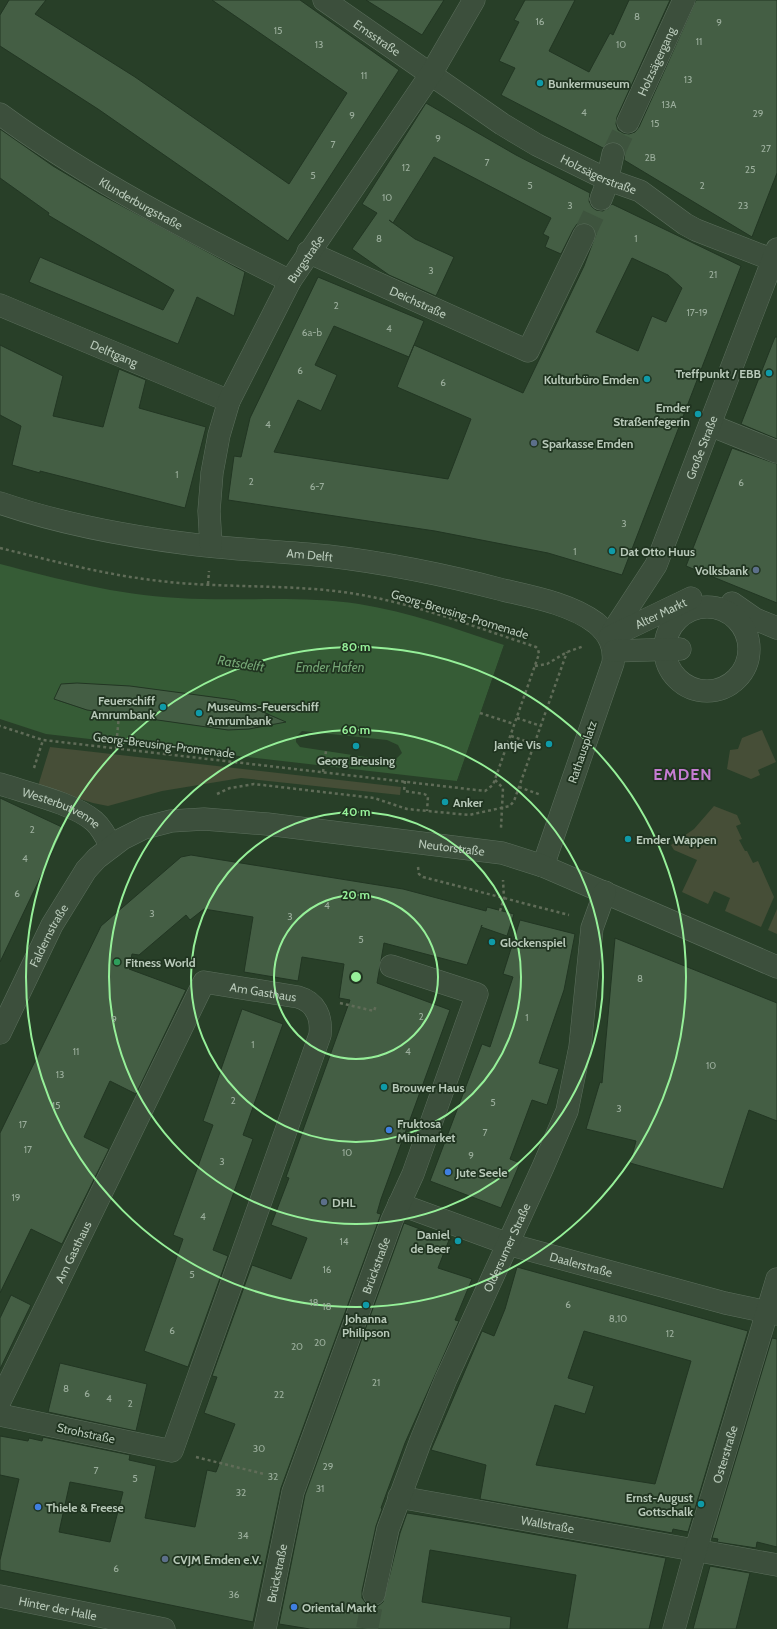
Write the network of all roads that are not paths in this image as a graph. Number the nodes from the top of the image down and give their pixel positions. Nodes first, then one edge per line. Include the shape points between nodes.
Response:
1 (324, 0) edge
2 (474, 0) edge
3 (684, 0) edge
4 (431, 74) junction
5 (0, 114) edge
6 (628, 122) tunnel mouth
7 (613, 154) tunnel mouth
8 (603, 189) junction
9 (584, 235) tunnel mouth
10 (308, 252) junction
11 (775, 255) edge
12 (290, 281) junction
13 (0, 304) edge
14 (229, 401) junction
15 (710, 425) junction
16 (777, 452) edge
17 (0, 503) edge
18 (211, 546) junction
19 (777, 628) edge
20 (611, 644) junction
21 (673, 650) dead end
22 (0, 784) edge
23 (111, 846) junction
24 (543, 866) junction
25 (612, 895) junction
26 (391, 966) dead end
27 (777, 968) edge
28 (0, 1033) edge
29 (400, 1204) junction
30 (508, 1244) junction
31 (777, 1280) edge
32 (772, 1313) edge
33 (0, 1402) edge
34 (0, 1415) edge
35 (172, 1451) joint
36 (399, 1497) junction
37 (696, 1549) junction
38 (777, 1565) edge
39 (374, 1594) tunnel mouth
40 (0, 1596) edge
41 (164, 1629) edge
42 (265, 1629) edge
43 (674, 1629) edge

1 - 4 street, Emsstraße
2 - 4 street, Burgstraße
3 - 6 street, Holzsägergang
4 - 8 street, Holzsägerstraße via 502,124
4 - 10 street, Burgstraße via 344,204
5 - 12 street, Klunderburgstraße via 53,151 135,200
7 - 8 street
8 - 11 street, Holzsägerstraße via 640,191 685,224 708,235
9 - 10 street, Deichstraße via 528,351
10 - 12 street, Burgstraße
11 - 15 street, Große Straße
12 - 14 street, Burgstraße
13 - 14 street, Delftgang
14 - 18 street, Burgstraße via 212,473 209,511
15 - 16 street
15 - 20 street, Große Straße via 656,565
17 - 18 street, Am Delft via 88,527 152,539
18 - 20 street, Am Delft via 329,556 463,580 573,611 595,623
19 - 20 street, Alter Markt via 755,619 725,599 706,596 685,600
20 - 21 street
20 - 24 street, Rathausplatz via 611,669
22 - 23 street, Westerbutvenne via 75,809 95,822
23 - 24 street, Neutorstraße via 157,824 197,819 267,824 502,853
23 - 28 street, Faldernstraße via 86,870 64,904
24 - 25 street, Neutorstraße
25 - 27 street, Neutorstraße
25 - 30 street, Oldersumer Straße via 593,922 580,1048 568,1104 556,1139
26 - 29 street, Brückstraße via 478,994
29 - 30 street, Daalerstraße
29 - 42 street, Brückstraße via 293,1492
30 - 32 street, Daalerstraße via 725,1303
30 - 36 street, Oldersumer Straße via 446,1379
31 - 32 street, Osterstraße
32 - 37 street, Osterstraße
33 - 35 street, Am Gasthaus via 204,982 298,997 316,1008 320,1020 320,1035
34 - 35 street, Strohstraße
36 - 37 street, Wallstraße
36 - 39 street, Oldersumer Straße via 388,1529
37 - 38 street, Wallstraße
37 - 43 street, Osterstraße
40 - 41 street, Hinter der Halle

